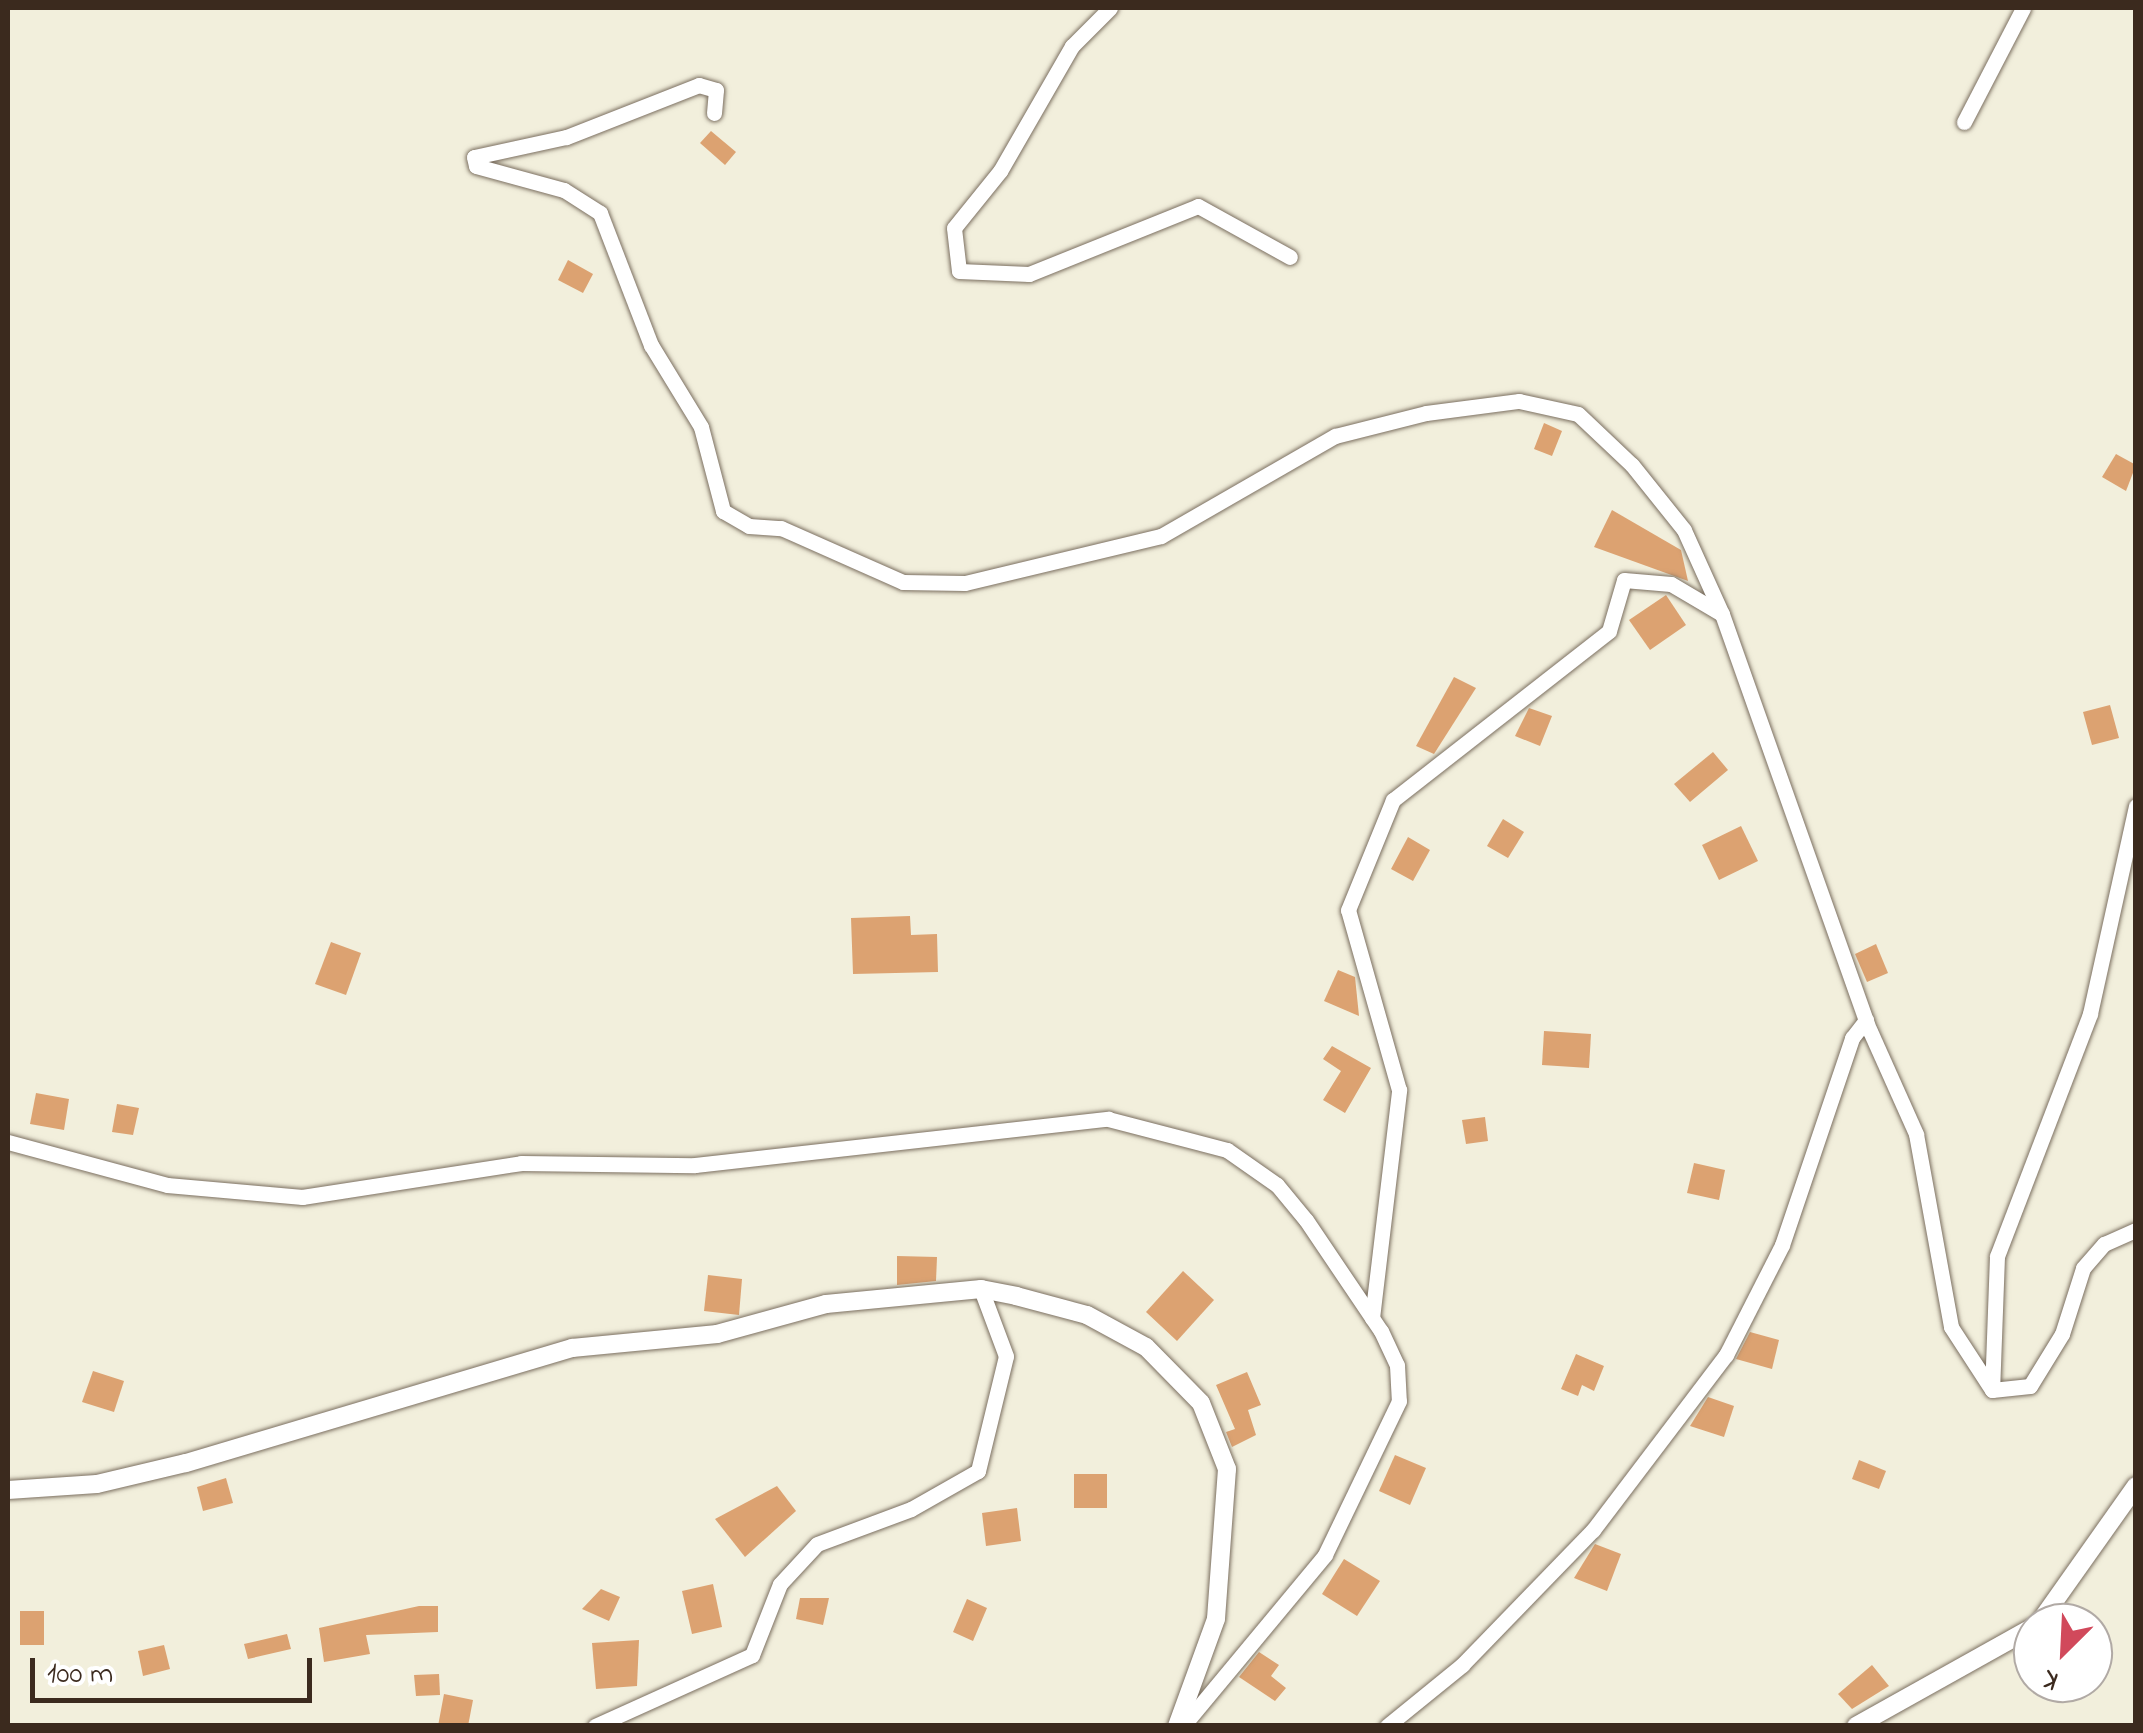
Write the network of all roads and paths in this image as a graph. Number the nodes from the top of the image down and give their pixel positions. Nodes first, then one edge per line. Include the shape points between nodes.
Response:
1 (1110, 8) edge
2 (2024, 8) edge
3 (714, 113) dead end
4 (1964, 122) dead end
5 (1290, 258) dead end
6 (1722, 614) junction
7 (2136, 806) edge
8 (1866, 1020) junction
9 (8, 1142) edge
10 (2136, 1230) edge
11 (981, 1289) junction
12 (1372, 1318) junction
13 (1992, 1390) junction
14 (2136, 1486) edge
15 (8, 1490) edge
16 (2052, 1603) edge
17 (2013, 1638) edge
18 (595, 1726) edge
19 (1180, 1726) edge
20 (1387, 1726) edge
21 (1856, 1726) edge

1 - 5 street via 1072,46 1000,172 954,228 959,271 1028,274 1198,206
2 - 4 street
3 - 6 street via 716,90 699,85 566,137 474,157 476,166 564,190 600,213 651,345 701,427 723,511 749,526 781,528 904,582 964,584 1160,536 1335,436 1519,401 1578,414 1632,464 1684,530
6 - 8 street
6 - 12 street via 1671,584 1624,580 1609,630 1393,800 1348,910 1399,1090
7 - 13 street via 2090,1014 1997,1256
8 - 13 street via 1916,1134 1951,1327
8 - 20 street via 1852,1038 1768,1279 1682,1419 1542,1586
9 - 12 street via 167,1185 302,1197 522,1163 695,1165 978,1127 1137,1120 1227,1150 1277,1185
10 - 13 street via 2104,1244 2083,1268 2062,1334 2030,1386
11 - 15 street via 826,1304 717,1334 572,1348 186,1463 97,1484
11 - 18 street via 1006,1356 978,1471 910,1509 817,1544 780,1584 752,1655
11 - 19 street via 1087,1315 1146,1347 1201,1403 1227,1469 1216,1619
12 - 19 street via 1397,1365 1399,1401 1382,1446 1325,1555
14 - 16 street
17 - 21 street

